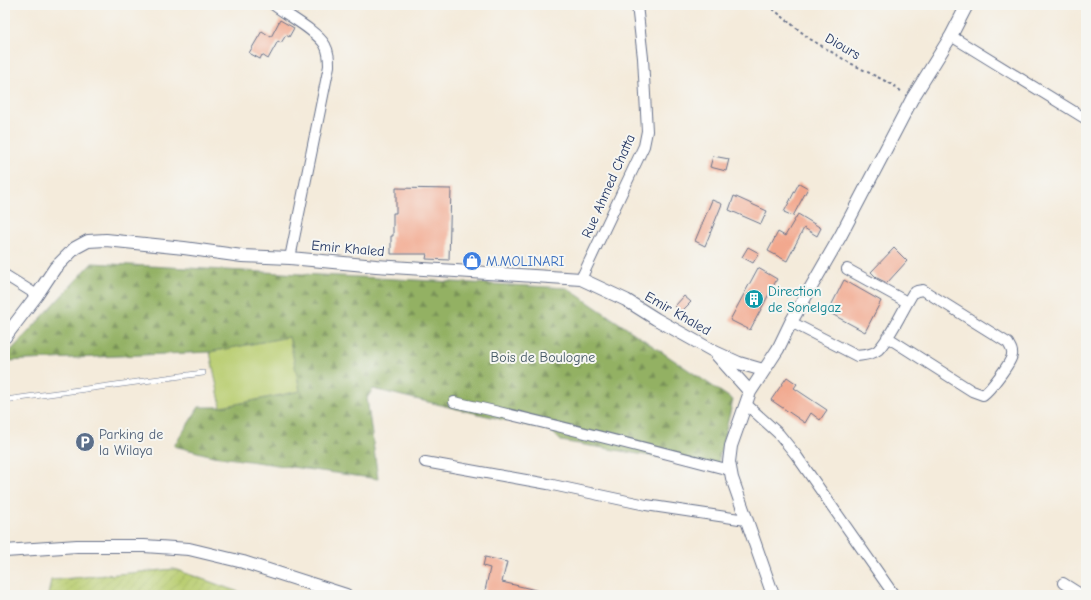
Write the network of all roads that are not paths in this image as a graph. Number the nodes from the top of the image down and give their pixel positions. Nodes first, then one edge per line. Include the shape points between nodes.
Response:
1 (274, 5) edge
2 (637, 5) edge
3 (967, 5) edge
4 (951, 36) junction
5 (1086, 119) edge
6 (290, 258) junction
7 (847, 269) dead end
8 (5, 275) edge
9 (581, 279) junction
10 (37, 295) junction
11 (907, 302) junction
12 (791, 322) junction
13 (5, 337) edge
14 (887, 338) junction
15 (715, 352) junction
16 (763, 370) junction
17 (203, 373) dead end
18 (750, 392) junction
19 (5, 400) edge
20 (454, 402) dead end
21 (746, 404) junction
22 (425, 462) dead end
23 (730, 470) junction
24 (746, 520) junction
25 (5, 551) edge
26 (1062, 583) dead end
27 (346, 595) edge
28 (773, 595) edge
29 (894, 595) edge
30 (1082, 595) edge

1 - 6 street via 317,35 329,53 330,66
2 - 9 street, Rue Ahmed Chatta via 647,131 644,146
3 - 4 street
4 - 5 street
4 - 12 street via 912,99 841,235
6 - 9 street, Emir Khaled
6 - 10 street, Emir Khaled via 242,256 106,240 88,241 75,248 55,268
7 - 11 street
8 - 10 street
9 - 15 street, Emir Khaled via 626,300
10 - 13 street, Emir Khaled
11 - 14 street
11 - 14 street via 913,293 923,290 1008,343 1012,357 994,385 983,395 972,391
12 - 14 street via 857,356 877,350
12 - 16 street via 778,349
15 - 16 street
15 - 18 street
16 - 18 street
17 - 19 lane
18 - 21 street
20 - 23 street via 611,438
21 - 23 street via 731,446
21 - 29 street via 779,434 796,455
22 - 24 street via 646,505
23 - 24 street
24 - 28 street
25 - 27 street via 77,546 189,549 243,562
26 - 30 street

